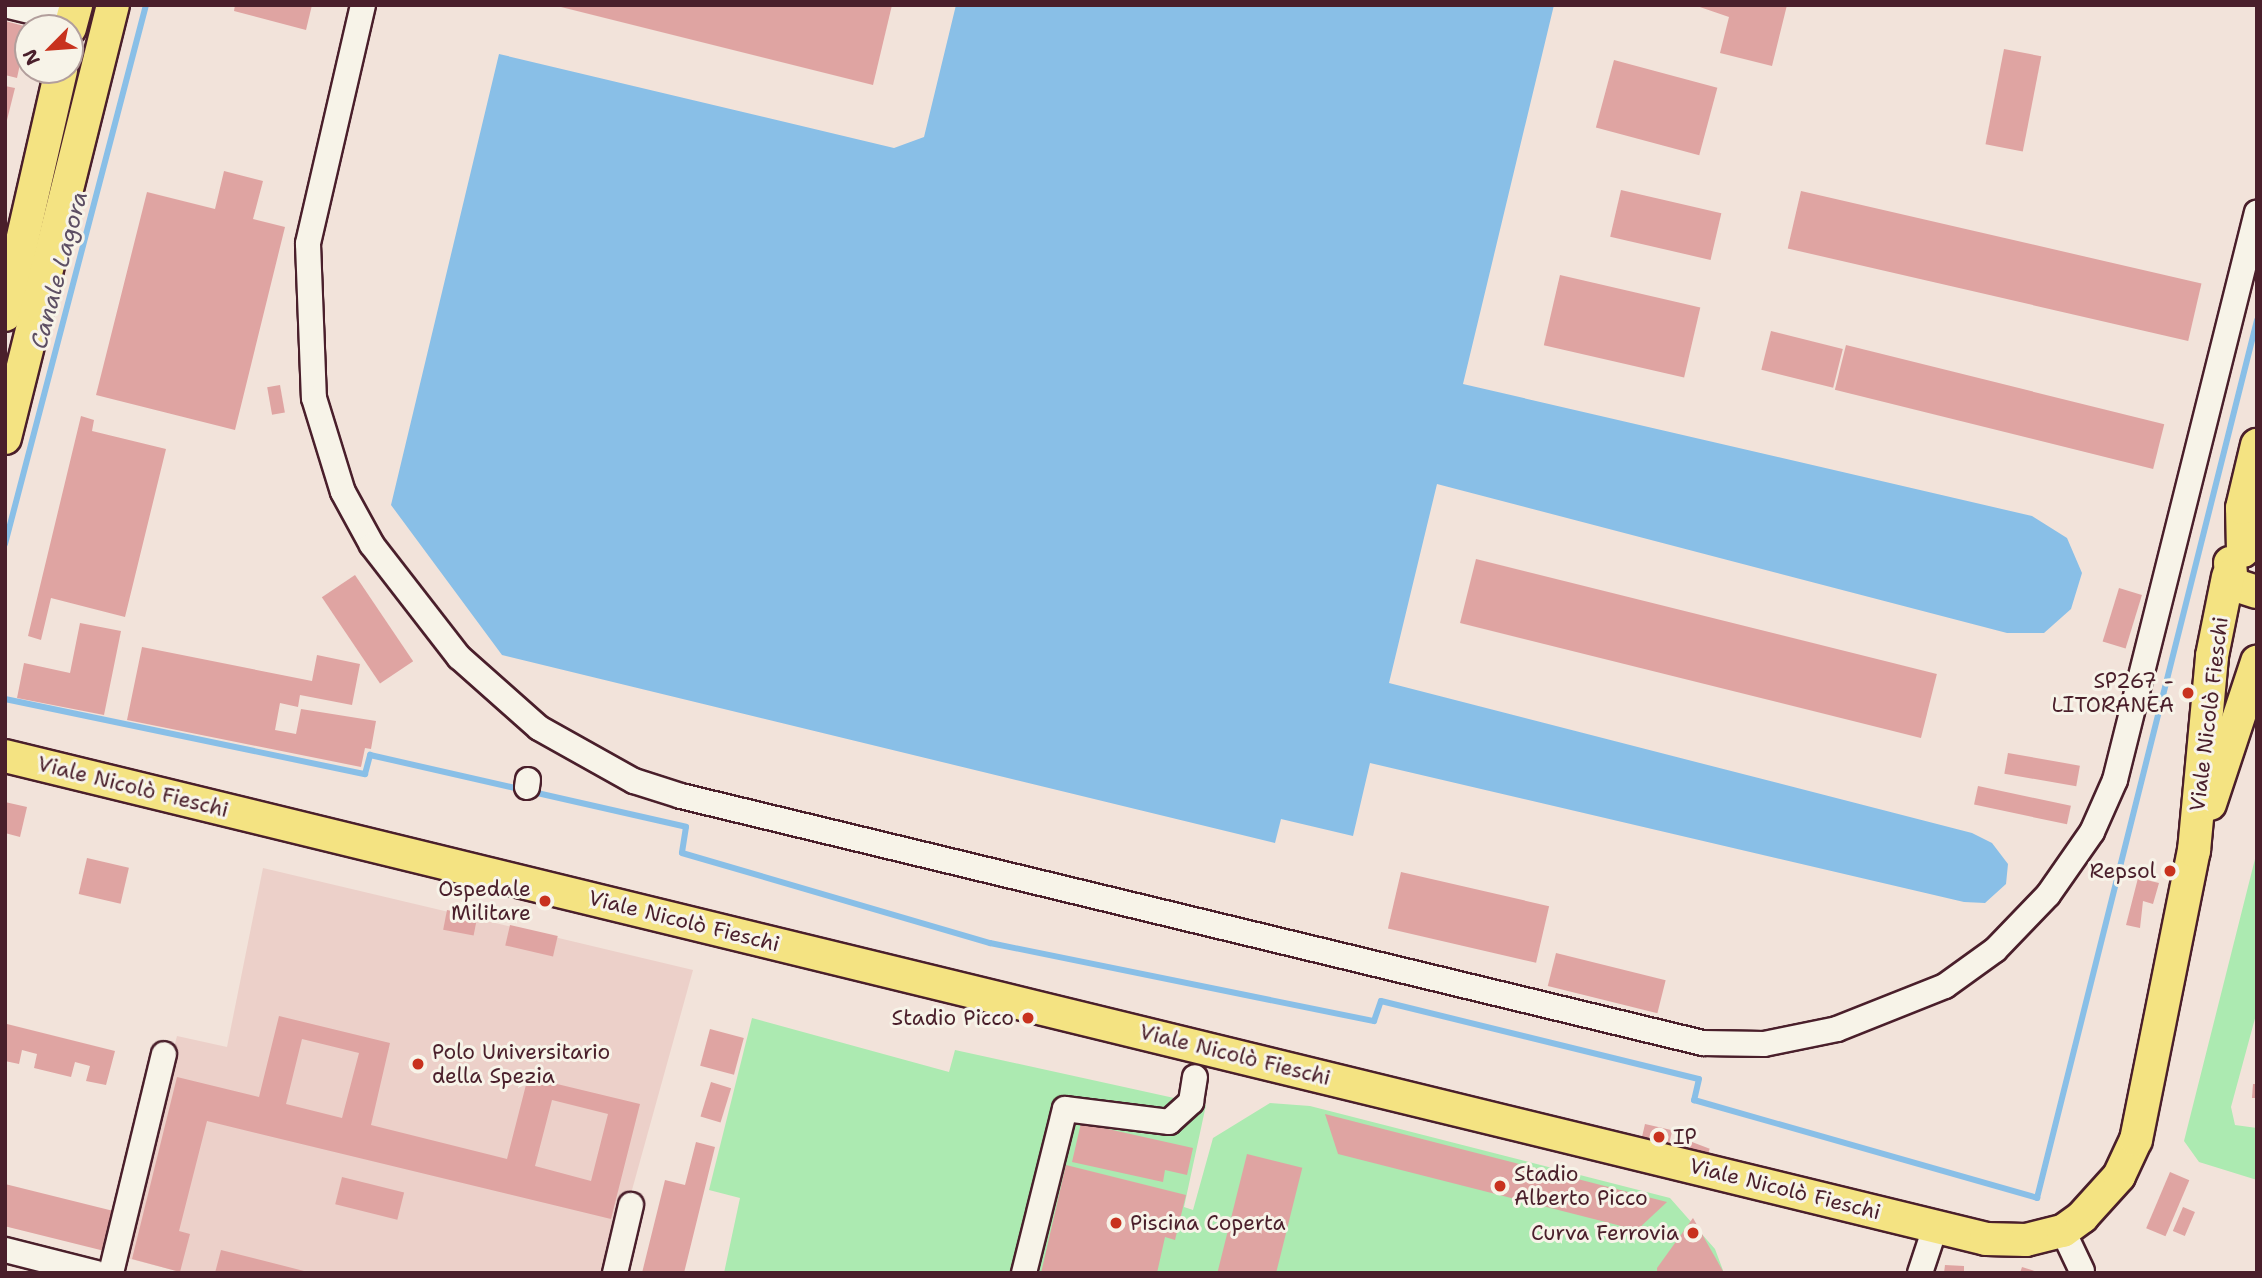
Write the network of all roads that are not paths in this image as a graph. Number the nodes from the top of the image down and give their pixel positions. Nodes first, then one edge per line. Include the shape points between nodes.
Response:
1 (5, 5) edge
2 (113, 5) edge
3 (363, 5) edge
4 (51, 14) edge
5 (57, 84) edge
6 (2257, 212) edge
7 (16, 229) edge
8 (5, 315) edge
9 (5, 438) edge
10 (2257, 445) edge
11 (2243, 560) edge
12 (2257, 592) edge
13 (2257, 662) edge
14 (5, 756) edge
15 (2194, 851) junction
16 (164, 1054) dead end
17 (1195, 1077) dead end
18 (631, 1205) dead end
19 (1936, 1225) junction
20 (2063, 1231) junction
21 (5, 1250) edge
22 (2082, 1272) edge
23 (96, 1273) edge
24 (110, 1273) edge
25 (615, 1273) edge
26 (1024, 1273) edge
27 (1920, 1273) edge

1 - 4 street
2 - 9 main road
3 - 6 street via 308,244 314,398 343,492 372,545 459,657 509,705 610,769 681,796 1703,1043 1764,1044 1838,1029 1896,1011 1945,986 1995,950 2048,895 2092,832 2115,780
5 - 7 main road
7 - 8 main road
10 - 11 main road, Viale Nicolò Fieschi via 2241,518
11 - 12 main road via 2237,589
11 - 15 main road, Viale Nicolò Fieschi via 2212,656
13 - 15 main road, Viale Nicolò Fieschi
14 - 19 main road, Viale Nicolò Fieschi
15 - 20 main road, Viale Nicolò Fieschi via 2136,1140 2119,1175
16 - 24 street
17 - 26 street via 1191,1102 1169,1122 1065,1109
18 - 25 street
19 - 20 main road, Viale Nicolò Fieschi via 2008,1241
19 - 27 street
20 - 22 street
21 - 23 street

